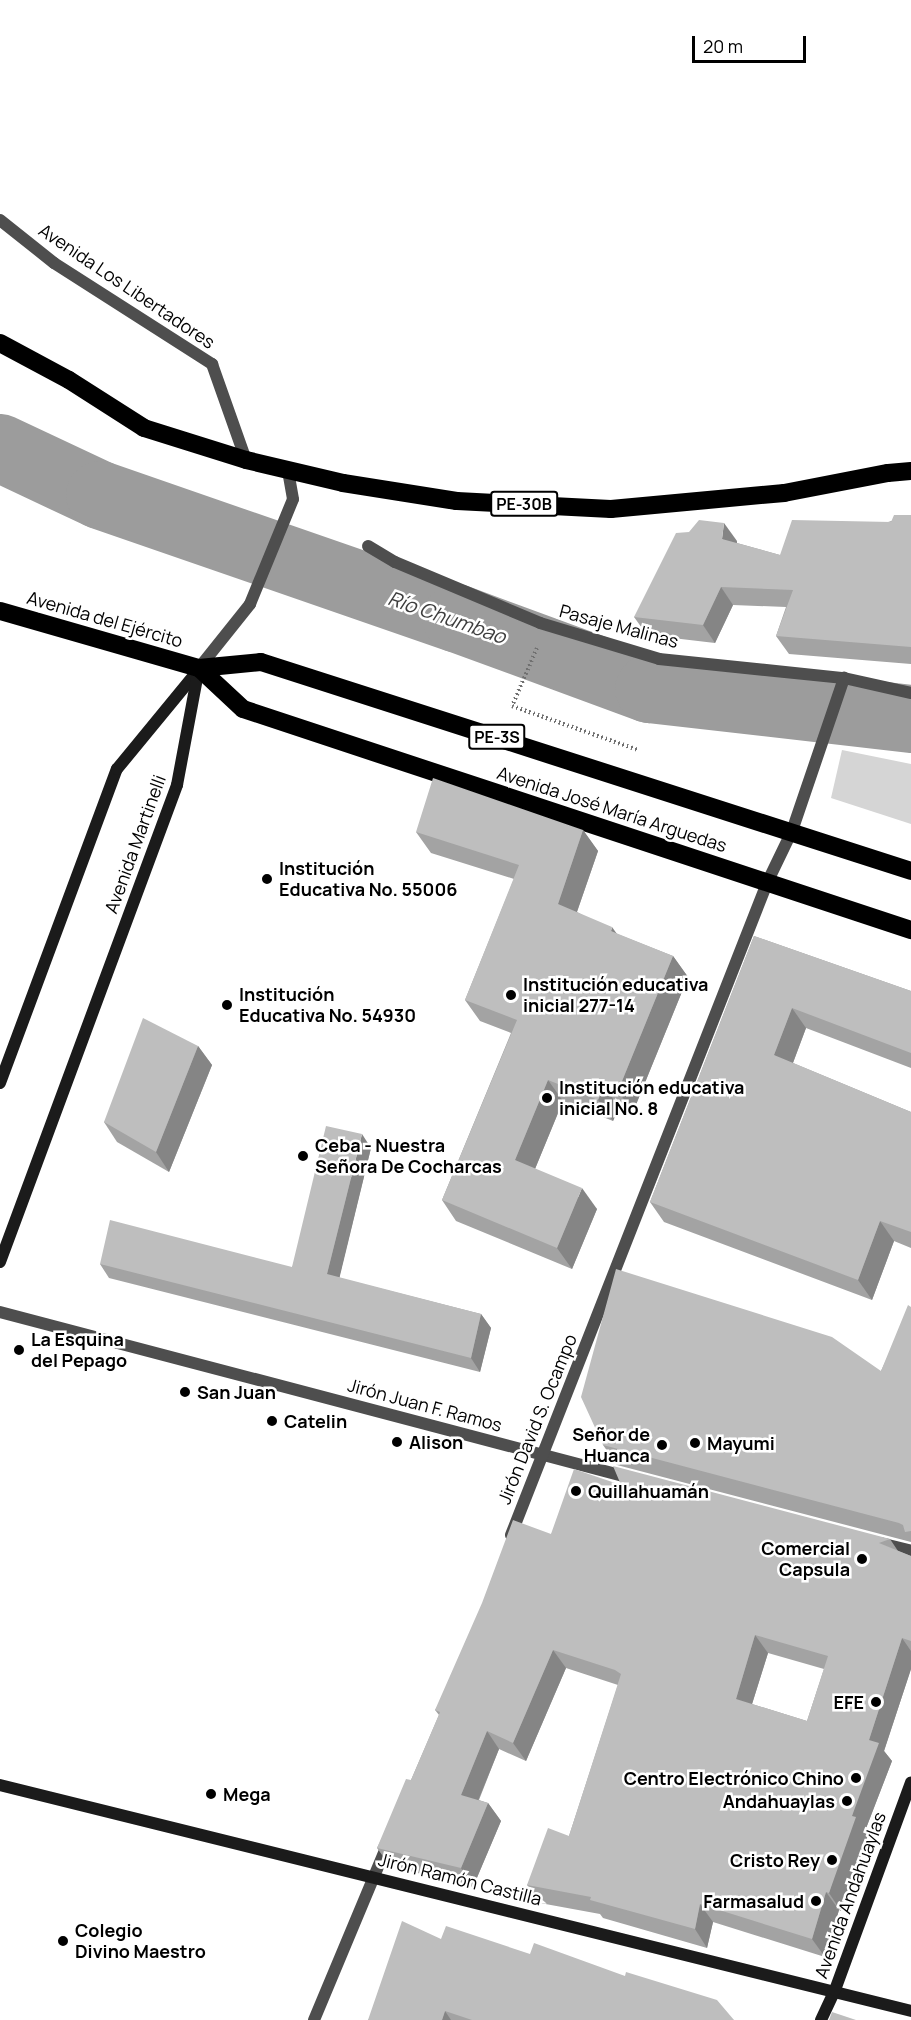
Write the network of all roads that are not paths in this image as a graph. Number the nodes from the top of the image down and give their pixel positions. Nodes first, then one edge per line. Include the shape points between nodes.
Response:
1 (0, 220) edge
2 (0, 343) edge
3 (246, 460) junction
4 (288, 470) junction
5 (911, 471) edge
6 (368, 546) dead end
7 (0, 610) edge
8 (199, 668) junction
9 (842, 683) junction
10 (911, 693) edge
11 (792, 831) junction
12 (911, 871) edge
13 (767, 883) junction
14 (911, 930) edge
15 (0, 1083) edge
16 (0, 1262) edge
17 (0, 1312) edge
18 (543, 1455) junction
19 (646, 1482) edge
20 (865, 1539) edge
21 (508, 1544) edge
22 (911, 1551) edge
23 (911, 1782) edge
24 (0, 1785) edge
25 (393, 1833) edge
26 (375, 1877) junction
27 (835, 1990) junction
28 (911, 2010) edge
29 (314, 2020) edge
30 (821, 2020) edge

1 - 3 street, Avenida Los Libertadores via 54,264 212,364
2 - 3 highway, PE-30B via 69,380 144,428
3 - 4 highway, PE-30B
4 - 5 highway, PE-30B via 457,501 610,509 784,493
4 - 8 street via 293,499 250,604
6 - 9 street, Pasaje Malinas via 395,562 540,623 659,659
7 - 8 highway, Avenida del Ejército / PE-3S
8 - 11 highway, Avenida José María Arguedas / PE-3S via 261,662
8 - 13 highway, Avenida José María Arguedas / PE-3S via 243,709
8 - 15 street, Avenida Martinelli via 117,770
8 - 16 street, Avenida Martinelli via 177,785
9 - 10 street, Pasaje Malinas
9 - 11 street, Jirón David S. Ocampo
11 - 12 highway, Avenida José María Arguedas / PE-3S
11 - 13 street, Jirón David S. Ocampo
13 - 14 highway, Avenida José María Arguedas / PE-3S
13 - 18 street, Jirón David S. Ocampo
17 - 18 street, Jirón Juan F. Ramos
18 - 19 street, Jirón Juan F. Ramos
18 - 21 street, Jirón David S. Ocampo
20 - 22 street
23 - 27 street, Avenida Andahuaylas
24 - 26 street, Jirón Ramón Castilla
25 - 26 street
26 - 27 street, Jirón Ramón Castilla
26 - 29 street
27 - 28 street, Jirón Ramón Castilla
27 - 30 street, Avenida Andahuaylas

